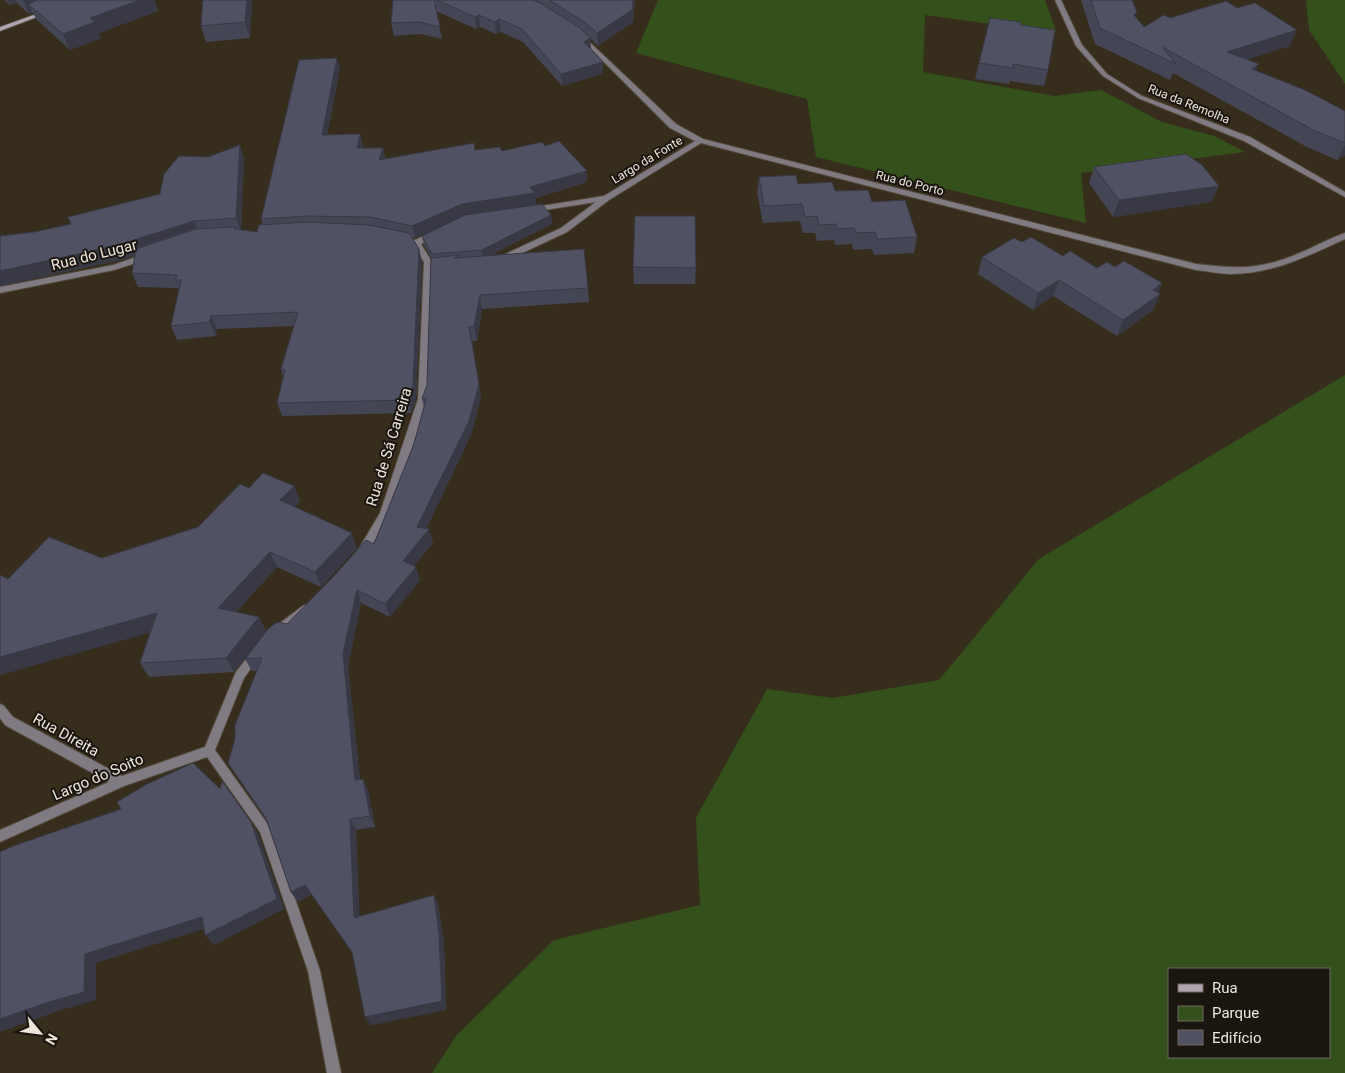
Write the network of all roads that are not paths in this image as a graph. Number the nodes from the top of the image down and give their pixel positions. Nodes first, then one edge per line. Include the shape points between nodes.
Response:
1 (1058, 0) edge
2 (52, 10) edge
3 (0, 29) edge
4 (576, 33) edge
5 (700, 141) junction
6 (1345, 195) edge
7 (606, 198) junction
8 (521, 211) edge
9 (440, 232) edge
10 (1345, 236) edge
11 (390, 238) edge
12 (416, 243) junction
13 (152, 254) edge
14 (491, 264) edge
15 (0, 290) edge
16 (355, 560) edge
17 (312, 603) edge
18 (0, 710) edge
19 (5, 724) edge
20 (209, 751) junction
21 (121, 782) junction
22 (0, 836) edge
23 (334, 1073) edge

1 - 6 street, Rua da Remolha via 1079,46 1106,75 1140,97 1247,139
2 - 3 street
4 - 5 street, Rua do Porto via 673,126
5 - 7 street, Largo da Fonte
5 - 10 street, Rua do Porto via 1196,267 1231,271 1261,269 1292,261
7 - 8 street
7 - 14 street, Largo da Fonte via 564,230
9 - 12 street
11 - 12 street
12 - 16 street, Rua de Sá Carreira via 433,267 423,399 385,514
13 - 15 street, Rua do Lugar via 114,267
17 - 20 street via 266,641 240,675
18 - 19 street, Rua Direita
19 - 21 street, Rua Direita
20 - 21 street, Largo do Soito
20 - 23 street via 266,829 314,971
21 - 22 street, Largo do Soito

